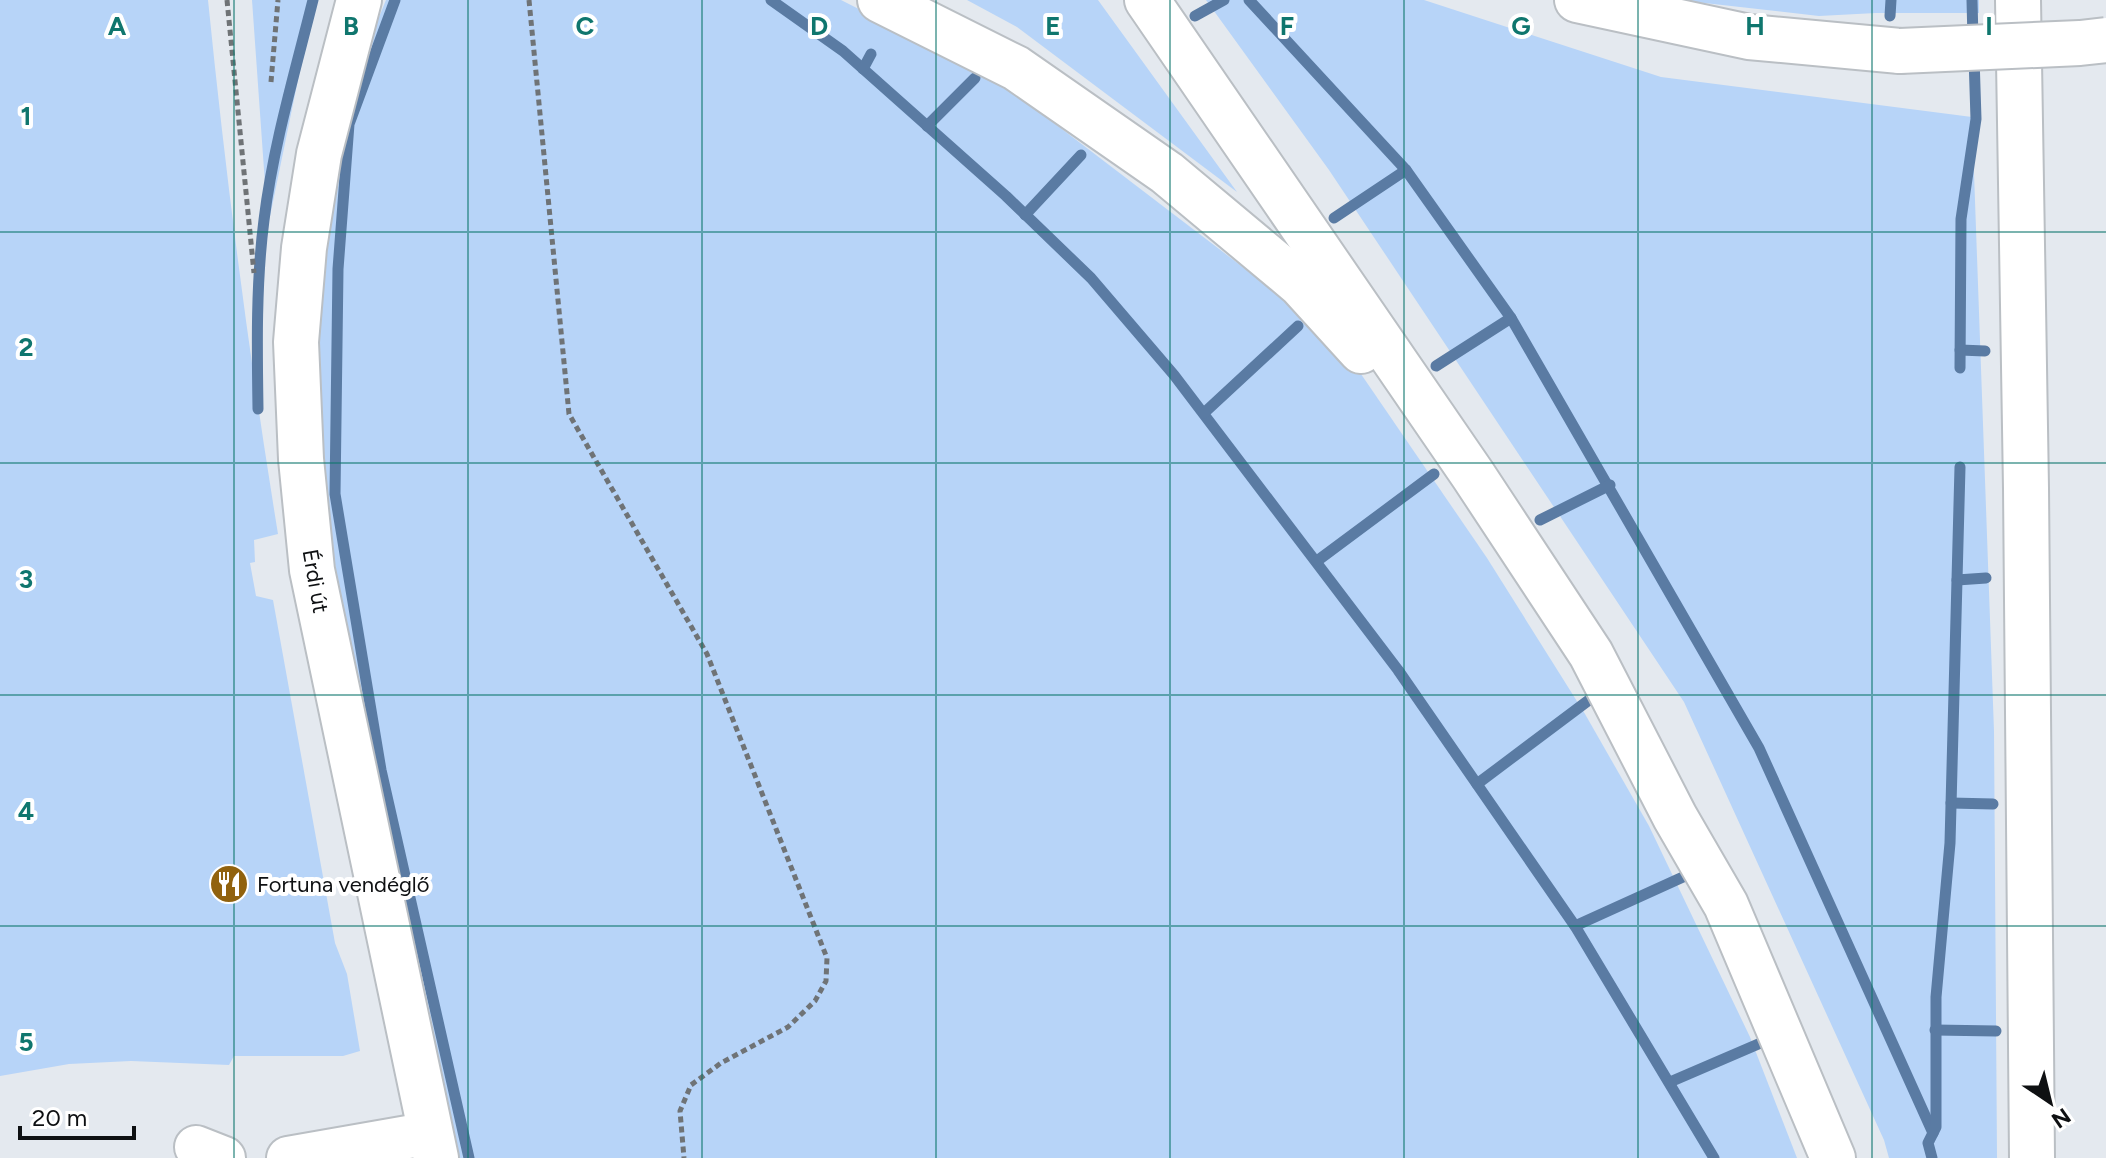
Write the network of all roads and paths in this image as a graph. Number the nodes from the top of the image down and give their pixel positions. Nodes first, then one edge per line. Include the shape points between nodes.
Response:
1 (227, 0) edge
2 (278, 0) edge
3 (359, 0) edge
4 (529, 0) edge
5 (880, 0) edge
6 (1147, 0) edge
7 (1577, 0) edge
8 (2018, 0) edge
9 (2106, 40) edge
10 (271, 82) dead end
11 (254, 273) dead end
12 (1473, 475) junction
13 (433, 1146) edge
14 (288, 1158) edge
15 (684, 1158) edge
16 (1833, 1158) edge
17 (2032, 1158) edge

1 - 11 path
2 - 10 path
3 - 13 main road, Érdi út via 319,154 304,248 296,342 301,459 312,570
4 - 15 path via 569,414 707,654 827,958 826,981 815,1001 788,1027 691,1085 680,1111
5 - 12 main road via 1016,68 1167,173 1300,284
6 - 12 main road
7 - 9 main road, bridge via 1749,37 1900,51
8 - 17 main road
12 - 16 main road via 1591,654 1726,905
13 - 14 lane

